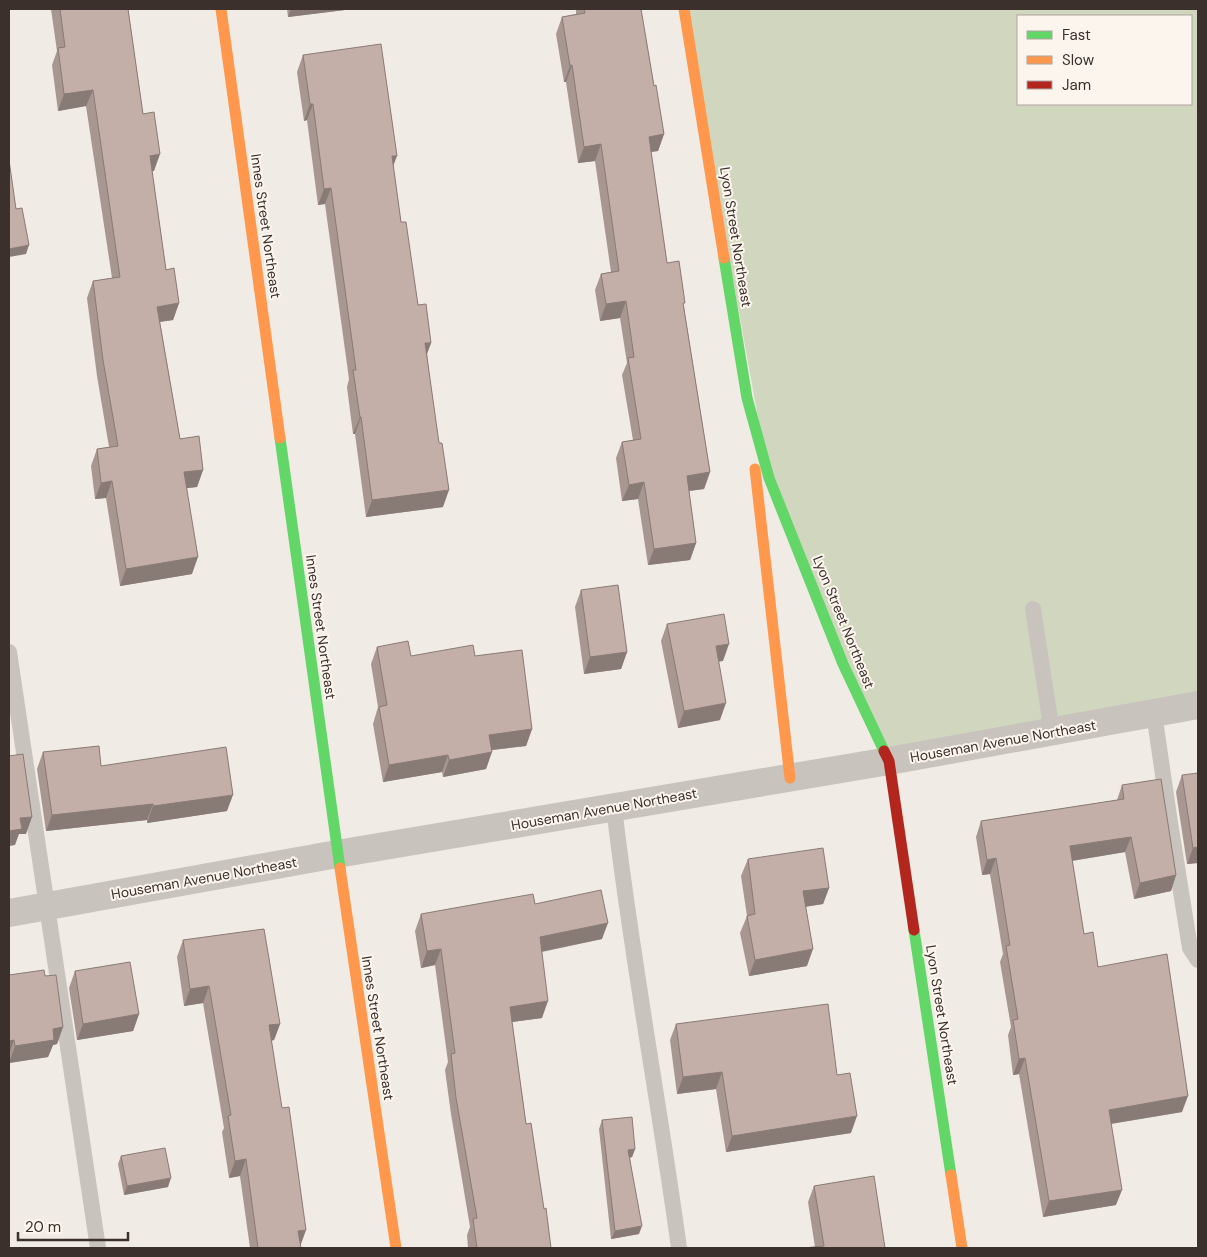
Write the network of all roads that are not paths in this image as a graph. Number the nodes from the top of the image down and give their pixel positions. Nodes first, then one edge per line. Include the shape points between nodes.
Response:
1 (221, 9) edge
2 (684, 9) edge
3 (747, 398) junction
4 (1033, 609) dead end
5 (9, 652) edge
6 (1198, 705) edge
7 (1154, 713) junction
8 (1052, 732) junction
9 (888, 761) junction
10 (790, 778) junction
11 (614, 808) junction
12 (337, 854) junction
13 (46, 906) junction
14 (9, 913) edge
15 (1198, 960) edge
16 (98, 1248) edge
17 (396, 1248) edge
18 (679, 1248) edge
19 (962, 1248) edge

1 - 12 street, Innes Street Northeast
2 - 3 street, Lyon Street Northeast
3 - 9 street, Lyon Street Northeast via 769,478 843,664
3 - 10 street
4 - 8 lane
5 - 13 lane
6 - 7 street, Houseman Avenue Northeast
7 - 8 street, Houseman Avenue Northeast
7 - 15 lane via 1190,948
8 - 9 street, Houseman Avenue Northeast
9 - 10 street, Houseman Avenue Northeast
9 - 19 street, Lyon Street Northeast
10 - 11 street, Houseman Avenue Northeast
11 - 12 street, Houseman Avenue Northeast
11 - 18 lane
12 - 13 street, Houseman Avenue Northeast
12 - 17 street, Innes Street Northeast
13 - 14 street, Houseman Avenue Northeast
13 - 16 lane

